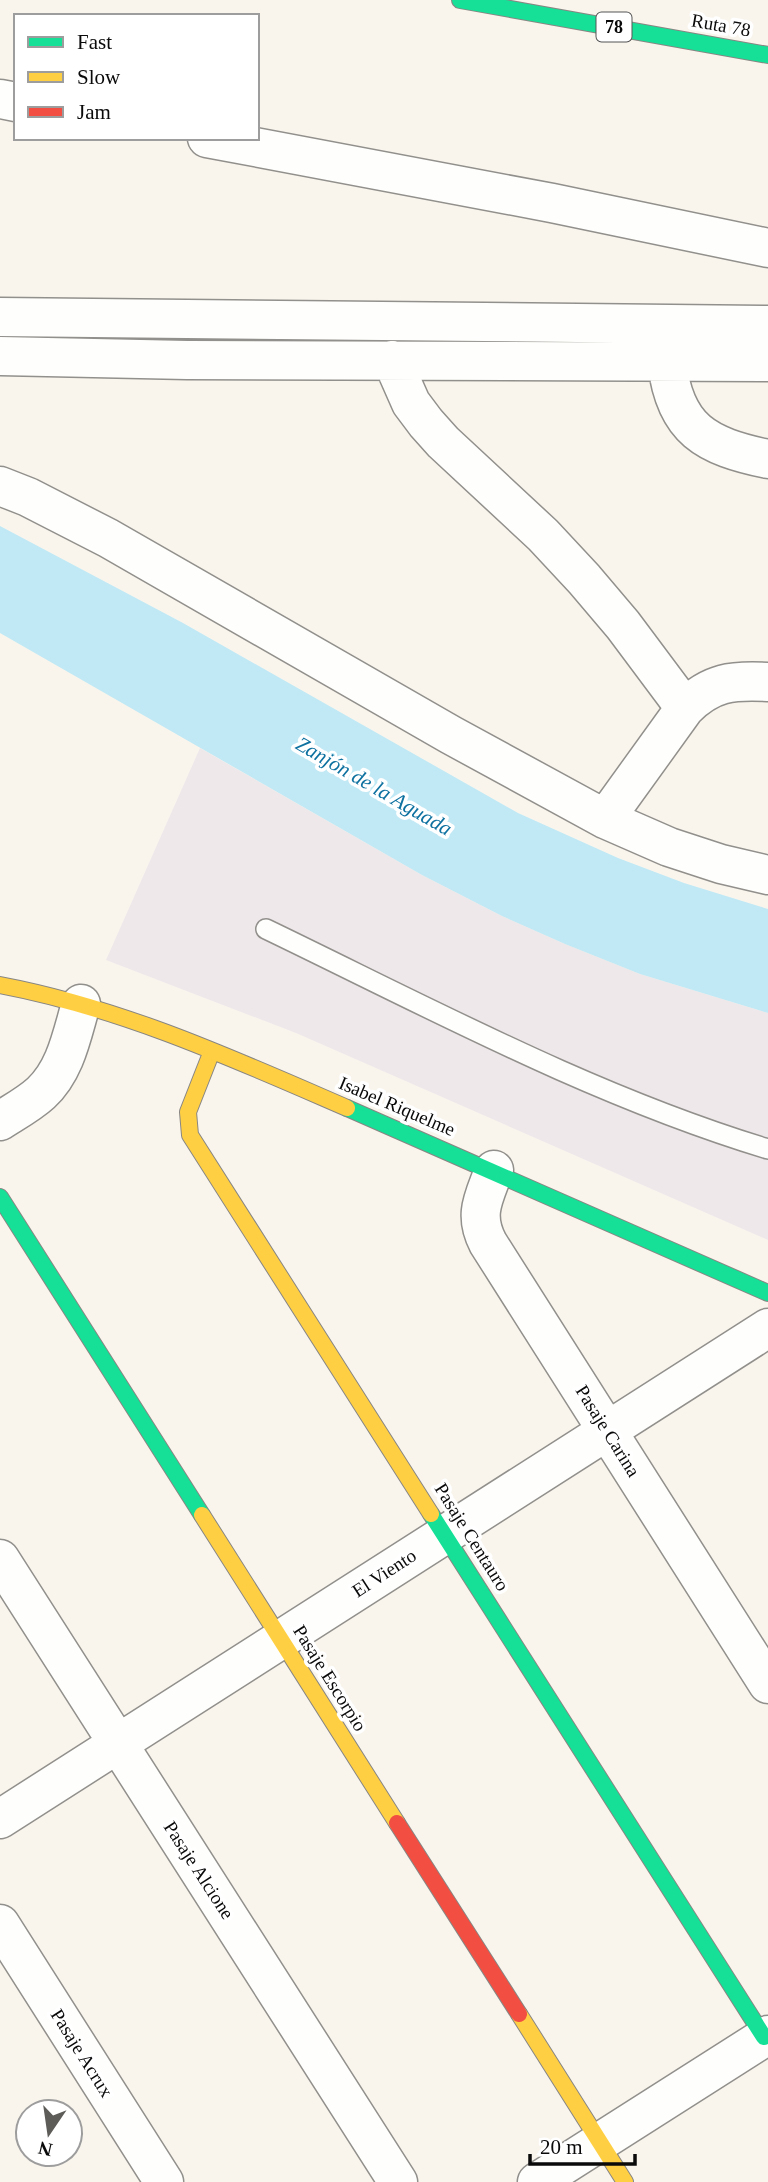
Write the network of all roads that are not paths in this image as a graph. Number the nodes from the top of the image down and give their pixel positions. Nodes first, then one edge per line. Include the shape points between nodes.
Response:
1 (460, 0) edge
2 (768, 55) edge
3 (218, 140) edge
4 (768, 248) edge
5 (0, 317) edge
6 (183, 319) junction
7 (347, 321) junction
8 (768, 325) edge
9 (527, 342) junction
10 (0, 356) edge
11 (187, 360) junction
12 (348, 360) junction
13 (393, 360) junction
14 (768, 362) edge
15 (667, 363) junction
16 (768, 459) edge
17 (0, 486) edge
18 (768, 682) edge
19 (685, 708) junction
20 (605, 820) junction
21 (768, 875) edge
22 (266, 929) dead end
23 (0, 985) edge
24 (81, 1004) junction
25 (212, 1051) junction
26 (0, 1121) edge
27 (768, 1149) edge
28 (494, 1170) junction
29 (0, 1197) edge
30 (768, 1293) edge
31 (768, 1328) edge
32 (608, 1430) junction
33 (445, 1534) junction
34 (0, 1559) edge
35 (281, 1639) junction
36 (768, 1685) edge
37 (118, 1743) junction
38 (0, 1819) edge
39 (0, 1924) edge
40 (766, 2036) edge
41 (600, 2142) junction
42 (164, 2182) edge
43 (398, 2182) edge
44 (537, 2182) edge
45 (625, 2182) edge

1 - 2 main road, Ruta 78 / 78
3 - 4 street
5 - 6 street
6 - 7 street
6 - 11 street
7 - 9 street
7 - 12 street
8 - 9 street
9 - 13 street
9 - 15 street
10 - 11 street
11 - 12 street
12 - 13 street
13 - 19 street via 411,402 426,423 584,579
14 - 15 street
15 - 16 street via 682,416 697,432 723,447
17 - 20 street via 108,538
18 - 19 street via 727,682 698,695
19 - 20 street
20 - 21 street via 669,847
22 - 27 lane via 599,1087
23 - 24 main road, Isabel Riquelme
24 - 25 main road, Isabel Riquelme via 138,1020
24 - 26 street via 54,1077 29,1103
25 - 28 main road, Isabel Riquelme
25 - 33 main road, Pasaje Centauro via 188,1112 190,1135
28 - 30 main road, Isabel Riquelme
28 - 32 street, Pasaje Carina via 481,1204 483,1234
29 - 35 main road, Pasaje Escorpio
31 - 32 street, El Viento
32 - 33 street, El Viento
32 - 36 street, Pasaje Carina
33 - 35 street, El Viento
33 - 40 main road, Pasaje Centauro
34 - 37 street, Pasaje Alcione
35 - 37 street, El Viento
35 - 41 main road, Pasaje Escorpio
37 - 38 street, El Viento
37 - 43 street, Pasaje Alcione
39 - 42 street, Pasaje Acrux
40 - 41 street
41 - 44 street
41 - 45 main road, Pasaje Escorpio

